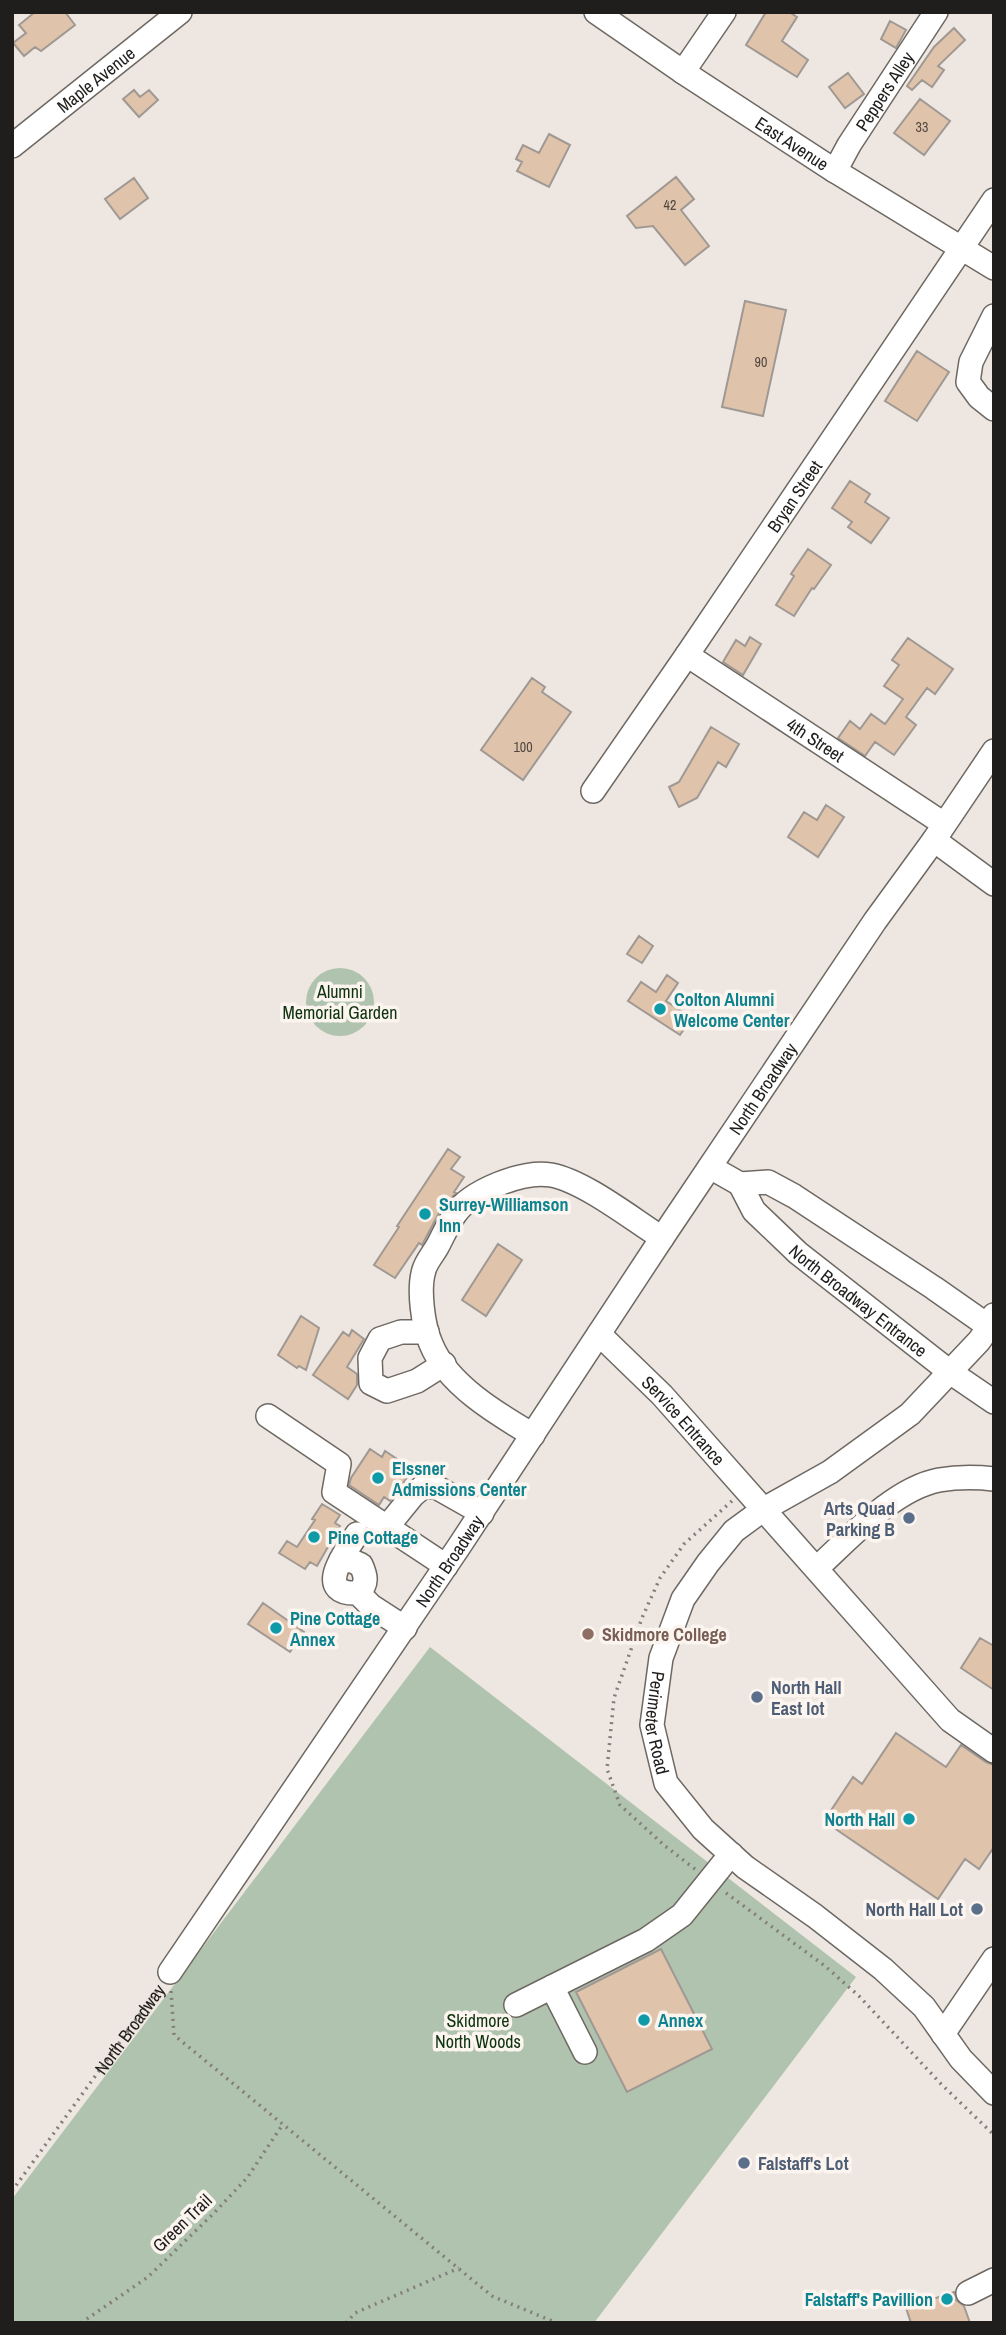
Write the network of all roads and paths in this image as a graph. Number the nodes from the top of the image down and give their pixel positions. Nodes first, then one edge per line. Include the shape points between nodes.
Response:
1 (596, 12) edge
2 (724, 12) edge
3 (936, 12) edge
4 (167, 16) edge
5 (682, 72) junction
6 (12, 146) edge
7 (835, 171) junction
8 (994, 200) edge
9 (962, 247) junction
10 (994, 268) edge
11 (994, 316) edge
12 (994, 409) edge
13 (687, 655) junction
14 (994, 751) edge
15 (593, 791) dead end
16 (939, 832) junction
17 (994, 884) edge
18 (710, 1167) junction
19 (740, 1184) junction
20 (662, 1238) junction
21 (992, 1324) edge
22 (427, 1332) junction
23 (600, 1334) junction
24 (444, 1364) junction
25 (950, 1372) junction
26 (994, 1402) edge
27 (268, 1416) dead end
28 (533, 1434) junction
29 (994, 1479) edge
30 (746, 1488) junction
31 (764, 1508) junction
32 (482, 1513) junction
33 (387, 1527) junction
34 (357, 1534) dead end
35 (446, 1566) junction
36 (817, 1568) junction
37 (405, 1628) junction
38 (994, 1751) edge
39 (731, 1854) junction
40 (710, 1880) junction
41 (994, 1959) edge
42 (170, 1972) junction
43 (552, 1987) junction
44 (516, 2005) dead end
45 (943, 2034) junction
46 (585, 2052) dead end
47 (994, 2093) edge
48 (283, 2124) junction
49 (994, 2134) edge
50 (12, 2191) edge
51 (459, 2268) junction
52 (994, 2280) edge
53 (968, 2293) dead end
54 (81, 2323) edge
55 (345, 2323) edge
56 (557, 2323) edge

1 - 5 street, East Avenue
2 - 5 street
3 - 7 street, Peppers Alley
4 - 6 street, Maple Avenue
5 - 7 street, East Avenue
7 - 9 street, East Avenue
8 - 9 street, Bryan Street
9 - 10 street, East Avenue
9 - 13 street, Bryan Street
11 - 12 street via 971,362 968,382
13 - 15 street, Bryan Street
13 - 16 street, 4th Street
14 - 16 street, North Broadway
16 - 17 street, 4th Street
16 - 18 street, North Broadway
18 - 19 street
18 - 20 street, North Broadway
19 - 21 street via 768,1182 794,1196
19 - 25 street, North Broadway Entrance via 754,1211 798,1253
20 - 22 street via 583,1187 550,1174 499,1184 469,1199 455,1214 424,1270 422,1312
20 - 23 street, North Broadway
21 - 25 street, Perimeter Road
22 - 24 street
22 - 24 street via 401,1332 380,1339 370,1358 371,1383 387,1391 417,1381
23 - 28 street, North Broadway
23 - 30 street, Service Entrance
24 - 28 street via 456,1381
25 - 26 street, North Broadway Entrance
25 - 31 street, Perimeter Road via 910,1414 880,1437 830,1472
27 - 33 street via 339,1464 334,1492
28 - 32 street, North Broadway
29 - 36 street via 939,1480 909,1492 877,1513
30 - 31 street, Service Entrance
30 - 40 path via 684,1544 660,1578 614,1698 607,1769 620,1805
31 - 36 street, Service Entrance
31 - 39 street, Perimeter Road via 734,1531 683,1599 661,1658 652,1725 666,1783 703,1829
32 - 33 street via 436,1487 424,1486
32 - 35 street, North Broadway
33 - 35 street
34 - 37 street via 334,1575 335,1583 341,1590 358,1592
35 - 37 street, North Broadway
36 - 38 street, Service Entrance via 950,1720
37 - 42 street, North Broadway
39 - 40 street
39 - 45 street, Perimeter Road via 883,1969 924,2007
40 - 43 street via 682,1915 646,1940
40 - 49 path via 859,1996
41 - 45 street
42 - 48 path via 174,2035
42 - 50 path, North Broadway
43 - 44 street
43 - 46 street
45 - 47 street, Perimeter Road
48 - 51 path
48 - 54 path, Green Trail via 247,2178 214,2213 148,2277
51 - 55 path via 355,2313
51 - 56 path via 492,2296
52 - 53 street

